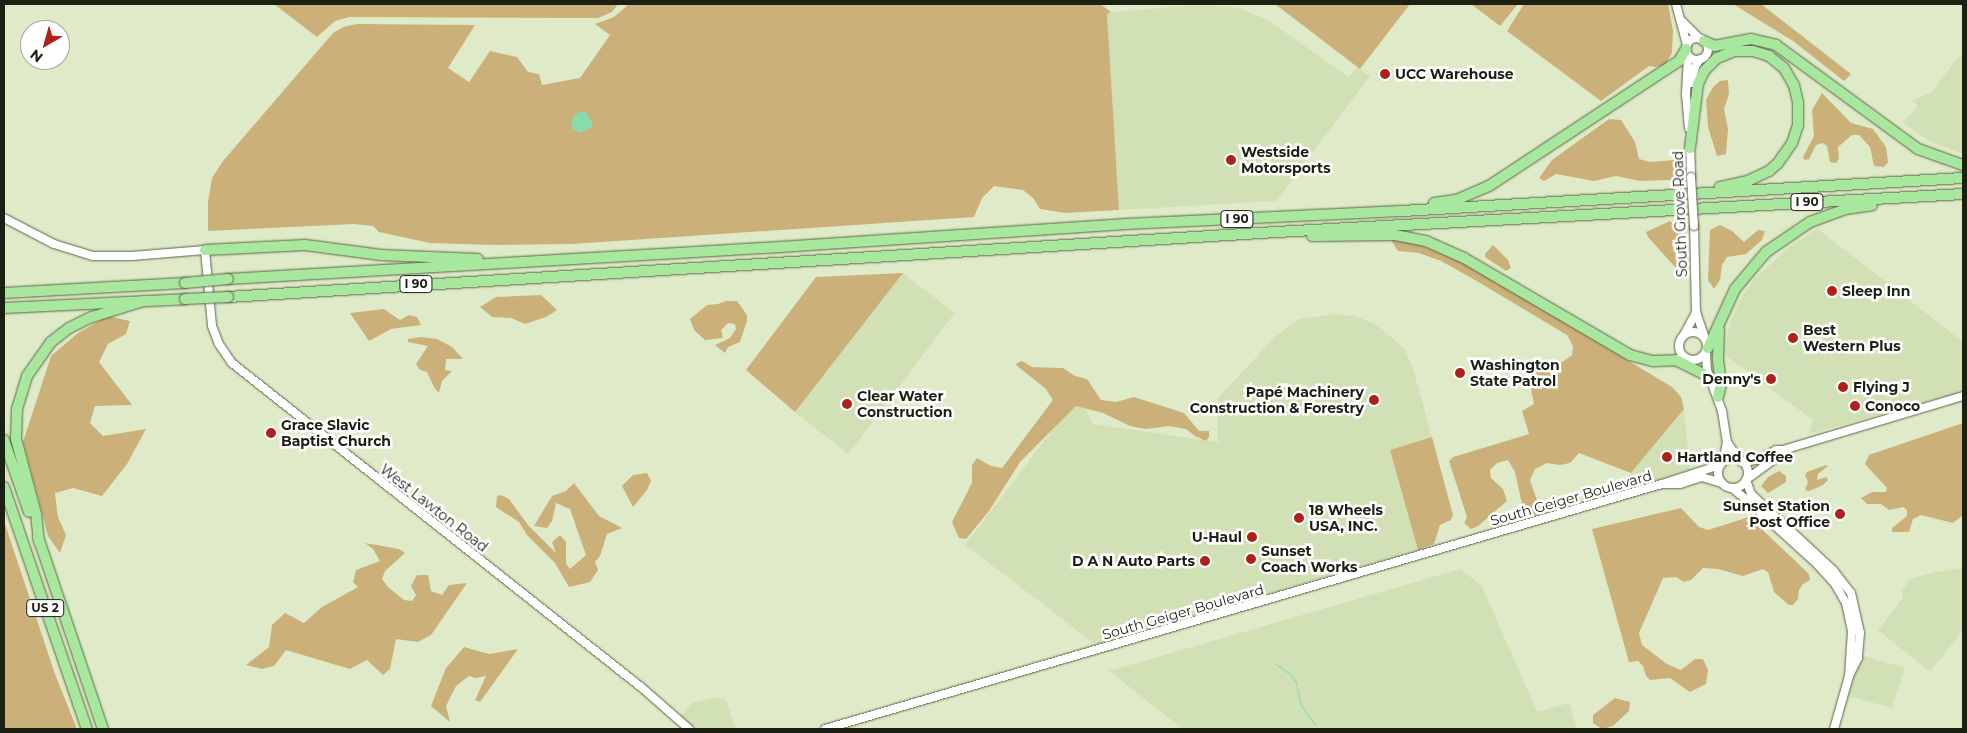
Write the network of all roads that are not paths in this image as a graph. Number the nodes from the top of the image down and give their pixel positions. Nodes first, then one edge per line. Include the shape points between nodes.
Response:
1 (1676, 4) edge
2 (1681, 20) junction
3 (1702, 40) junction
4 (1687, 50) junction
5 (1700, 59) junction
6 (1689, 115) junction
7 (1690, 148) junction
8 (1963, 165) edge
9 (1963, 178) edge
10 (1699, 194) junction
11 (1963, 194) edge
12 (1907, 197) junction
13 (1402, 211) junction
14 (4, 218) edge
15 (1259, 233) junction
16 (205, 250) junction
17 (512, 264) junction
18 (4, 293) edge
19 (143, 301) junction
20 (4, 308) edge
21 (1696, 312) junction
22 (1722, 314) junction
23 (1684, 335) junction
24 (1707, 347) junction
25 (1686, 358) junction
26 (1646, 359) junction
27 (1702, 373) junction
28 (1717, 393) junction
29 (1963, 396) edge
30 (4, 440) edge
31 (1727, 442) junction
32 (1783, 450) junction
33 (1740, 460) junction
34 (1722, 463) junction
35 (1746, 480) junction
36 (1662, 484) junction
37 (1722, 484) junction
38 (4, 488) edge
39 (1732, 488) junction
40 (39, 542) junction
41 (1849, 676) junction
42 (87, 729) edge
43 (103, 729) edge
44 (689, 729) edge
45 (825, 729) edge
46 (1834, 729) edge

1 - 2 street, South Grove Road
2 - 3 street, South Grove Road
2 - 4 street, South Grove Road
3 - 4 street via 1694,39
3 - 5 street via 1708,51
3 - 8 highway via 1714,46 1750,39 1776,45 1918,149
4 - 5 street via 1694,60
4 - 6 street, South Grove Road
4 - 13 highway via 1672,66 1489,186 1456,200
5 - 6 street, South Grove Road via 1693,71
6 - 7 street, South Grove Road
7 - 10 highway via 1698,84 1704,71 1717,58 1734,51 1753,51 1769,56 1784,68 1794,85 1799,113 1795,133 1786,152 1769,171 1758,177
7 - 21 street, South Grove Road, bridge
9 - 10 highway, I 90
10 - 13 highway, I 90
11 - 12 highway, I 90
12 - 15 highway, I 90
12 - 22 highway via 1845,209 1795,230 1752,266
13 - 17 highway, I 90 via 1125,224
14 - 16 street via 54,244 93,256
15 - 19 highway, I 90, bridge
15 - 26 highway via 1396,235 1426,241 1464,258 1615,347
16 - 17 highway via 305,245 381,255 478,259
16 - 44 street, West Lawton Road via 212,326 232,363 641,687
17 - 18 highway, I 90, bridge
19 - 20 highway, I 90
19 - 40 highway via 68,328 51,342 26,376 17,409 16,438 36,514
21 - 23 street, South Grove Road
21 - 24 street, South Grove Road
22 - 24 highway
22 - 28 highway via 1718,340 1721,384
23 - 24 street via 1698,333
23 - 25 street via 1679,347
24 - 25 street via 1699,360
24 - 28 street, South Grove Road via 1708,370
25 - 26 highway via 1670,353
25 - 27 street, South Grove Road
26 - 27 highway via 1676,360
27 - 28 street, South Grove Road
28 - 31 street, South Grove Road
29 - 32 street
30 - 40 highway, US 2
31 - 33 street, South Grove Road
31 - 34 street, South Grove Road
32 - 33 street via 1776,450 1760,459
32 - 35 street
33 - 34 street via 1727,459
33 - 35 street via 1747,470
34 - 36 street, South Geiger Boulevard
34 - 37 street via 1718,476
35 - 39 street via 1741,486
35 - 41 street via 1751,494 1833,570 1851,593 1860,633 1858,658
36 - 37 street, South Geiger Boulevard via 1680,484 1702,478
36 - 45 street, South Geiger Boulevard
37 - 39 street
38 - 42 highway, US 2
39 - 41 street via 1835,584 1850,616
40 - 43 highway, US 2
41 - 46 street

